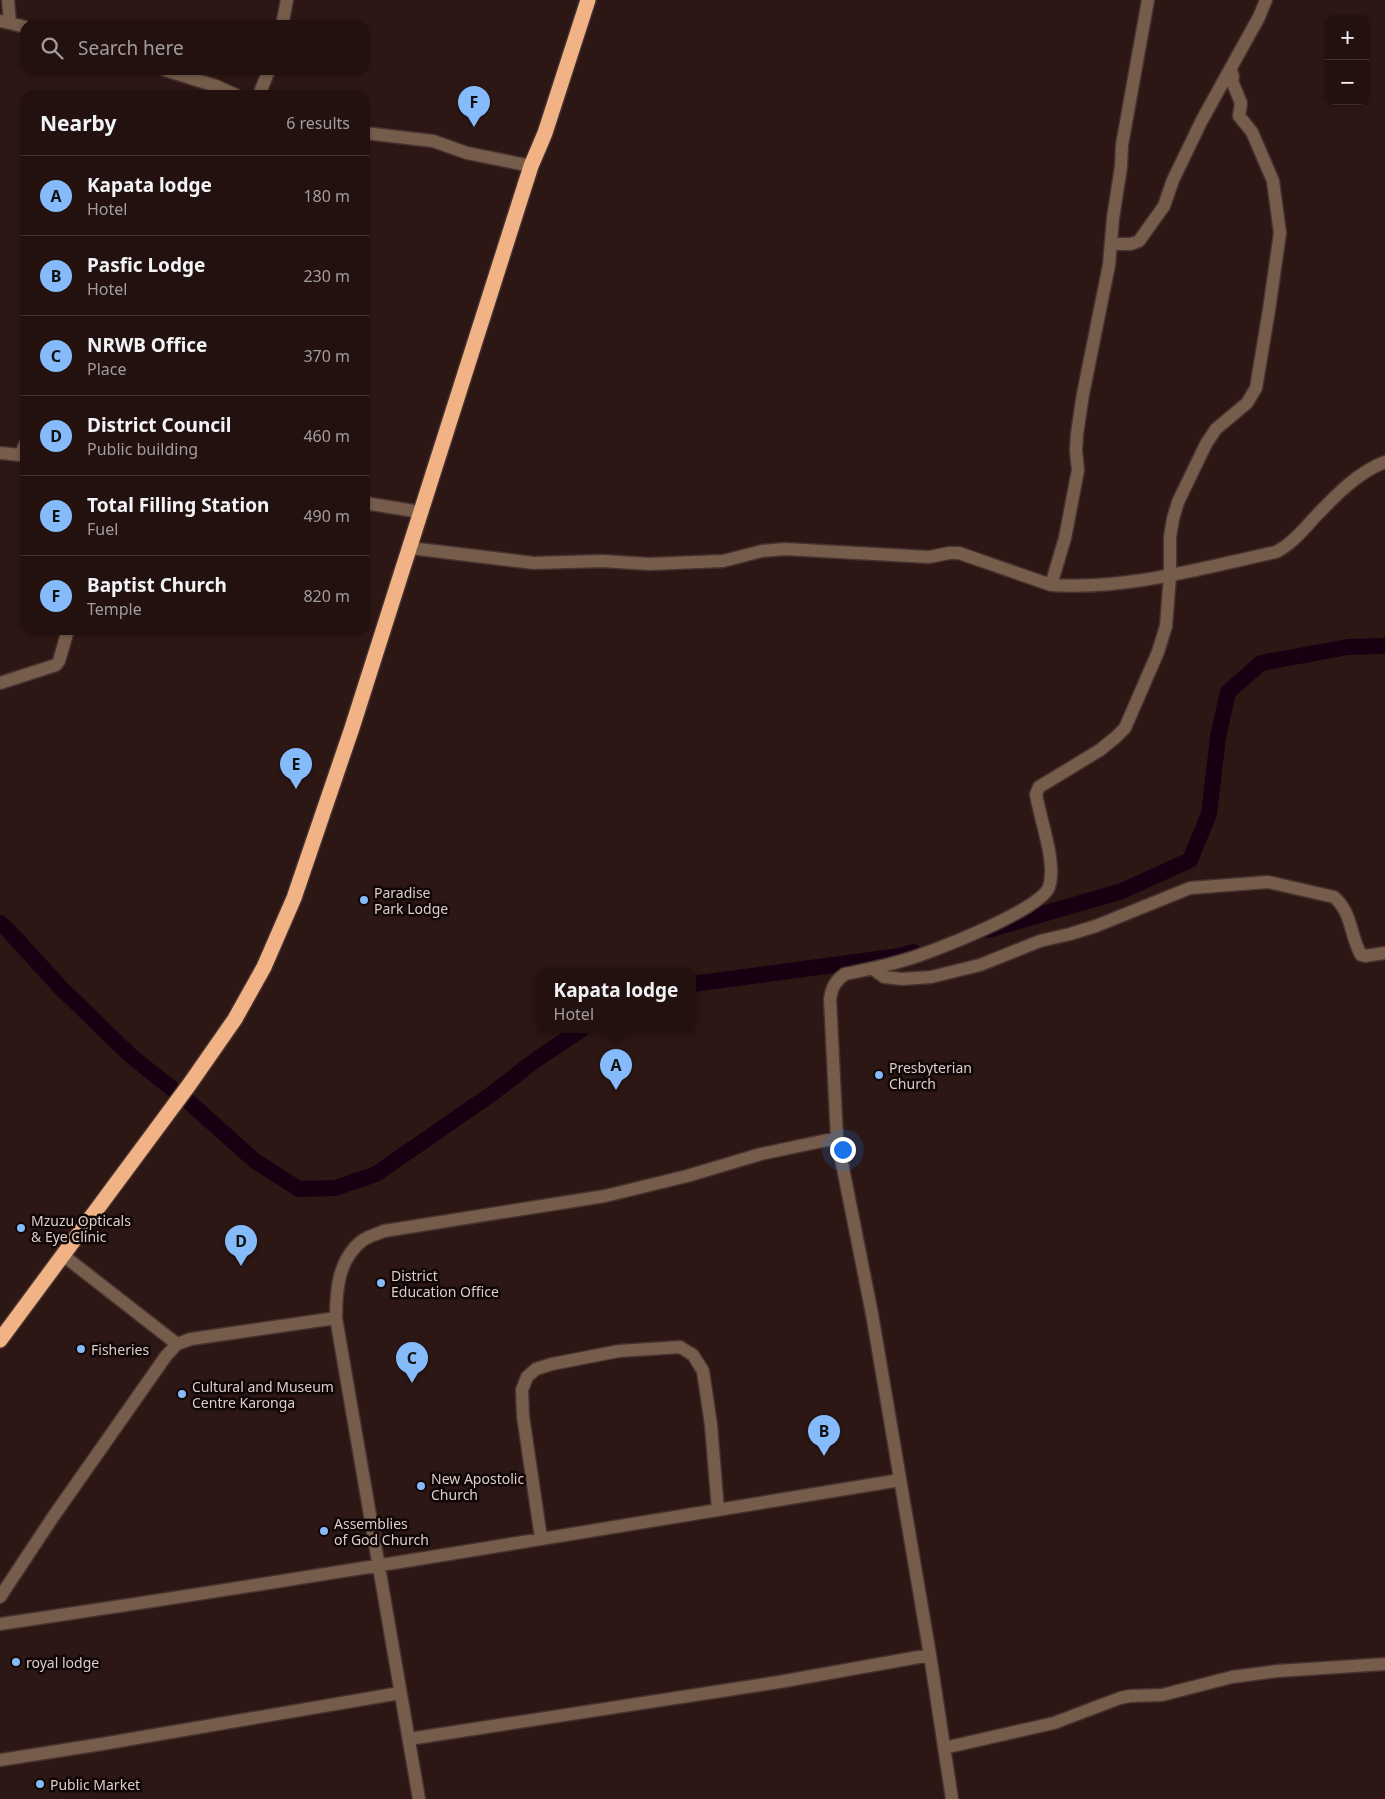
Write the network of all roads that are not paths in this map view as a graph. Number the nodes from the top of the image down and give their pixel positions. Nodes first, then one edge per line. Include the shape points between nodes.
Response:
1 (8, 0) edge
2 (287, 0) edge
3 (588, 0) edge
4 (1148, 0) edge
5 (1266, 0) edge
6 (283, 20) edge
7 (5, 22) edge
8 (20, 26) edge
9 (1230, 69) junction
10 (181, 75) edge
11 (267, 75) edge
12 (225, 90) edge
13 (260, 90) edge
14 (370, 134) edge
15 (531, 166) junction
16 (1111, 244) junction
17 (20, 452) edge
18 (0, 453) edge
19 (1385, 462) edge
20 (370, 504) edge
21 (420, 512) junction
22 (410, 548) junction
23 (1170, 576) junction
24 (1052, 585) junction
25 (67, 635) edge
26 (0, 683) edge
27 (1385, 953) edge
28 (873, 969) junction
29 (837, 1138) junction
30 (64, 1256) junction
31 (336, 1318) junction
32 (0, 1340) edge
33 (177, 1344) junction
34 (900, 1480) junction
35 (718, 1510) junction
36 (540, 1538) junction
37 (379, 1566) junction
38 (0, 1597) edge
39 (0, 1624) edge
40 (930, 1655) junction
41 (1385, 1664) edge
42 (400, 1692) junction
43 (409, 1739) junction
44 (944, 1748) junction
45 (0, 1758) edge
46 (419, 1799) edge
47 (952, 1799) edge

1 - 7 street
2 - 6 street
3 - 15 highway via 545,133
4 - 16 street via 1125,128
5 - 9 street
7 - 8 street
9 - 16 street via 1173,180 1164,206 1146,233 1137,242
9 - 23 street via 1241,103 1239,116 1252,132 1273,182 1280,233 1256,388 1247,403 1216,429 1190,474 1171,528
10 - 12 street
11 - 13 street
14 - 15 street via 433,141 467,153
15 - 21 highway
16 - 24 street via 1106,288 1083,394 1076,451 1078,470
17 - 18 street
19 - 23 street via 1360,475 1288,546 1276,552
20 - 21 street
21 - 22 highway
22 - 24 street via 528,562 641,564 723,561 784,549 929,556 959,553
22 - 30 highway via 294,898 264,967 234,1019
23 - 24 street via 1106,585
23 - 28 street via 1164,637 1124,728 1100,750 1039,787 1036,794 1050,864 1046,892 1000,922 945,946
25 - 26 street via 56,665
27 - 28 street via 1361,955 1347,912 1334,897 1268,882 1190,888 1096,926 1040,940 999,959 931,977 884,978
28 - 29 street via 846,974 832,989
29 - 31 street via 761,1154 606,1196 384,1231 364,1239 351,1250 344,1262 338,1286
29 - 34 street via 872,1314
30 - 32 highway
30 - 33 street
31 - 33 street via 191,1339
31 - 37 street
33 - 38 street
34 - 35 street
34 - 40 street
35 - 36 street
35 - 36 street via 712,1425 703,1371 693,1354 680,1348 619,1351 552,1364 536,1369 527,1377 522,1390 523,1416
36 - 37 street
37 - 39 street
37 - 42 street
40 - 43 street
40 - 44 street
41 - 44 street via 1278,1671 1232,1678 1162,1696 1125,1696 1054,1723
42 - 43 street
42 - 45 street via 102,1744
43 - 46 street
44 - 47 street

